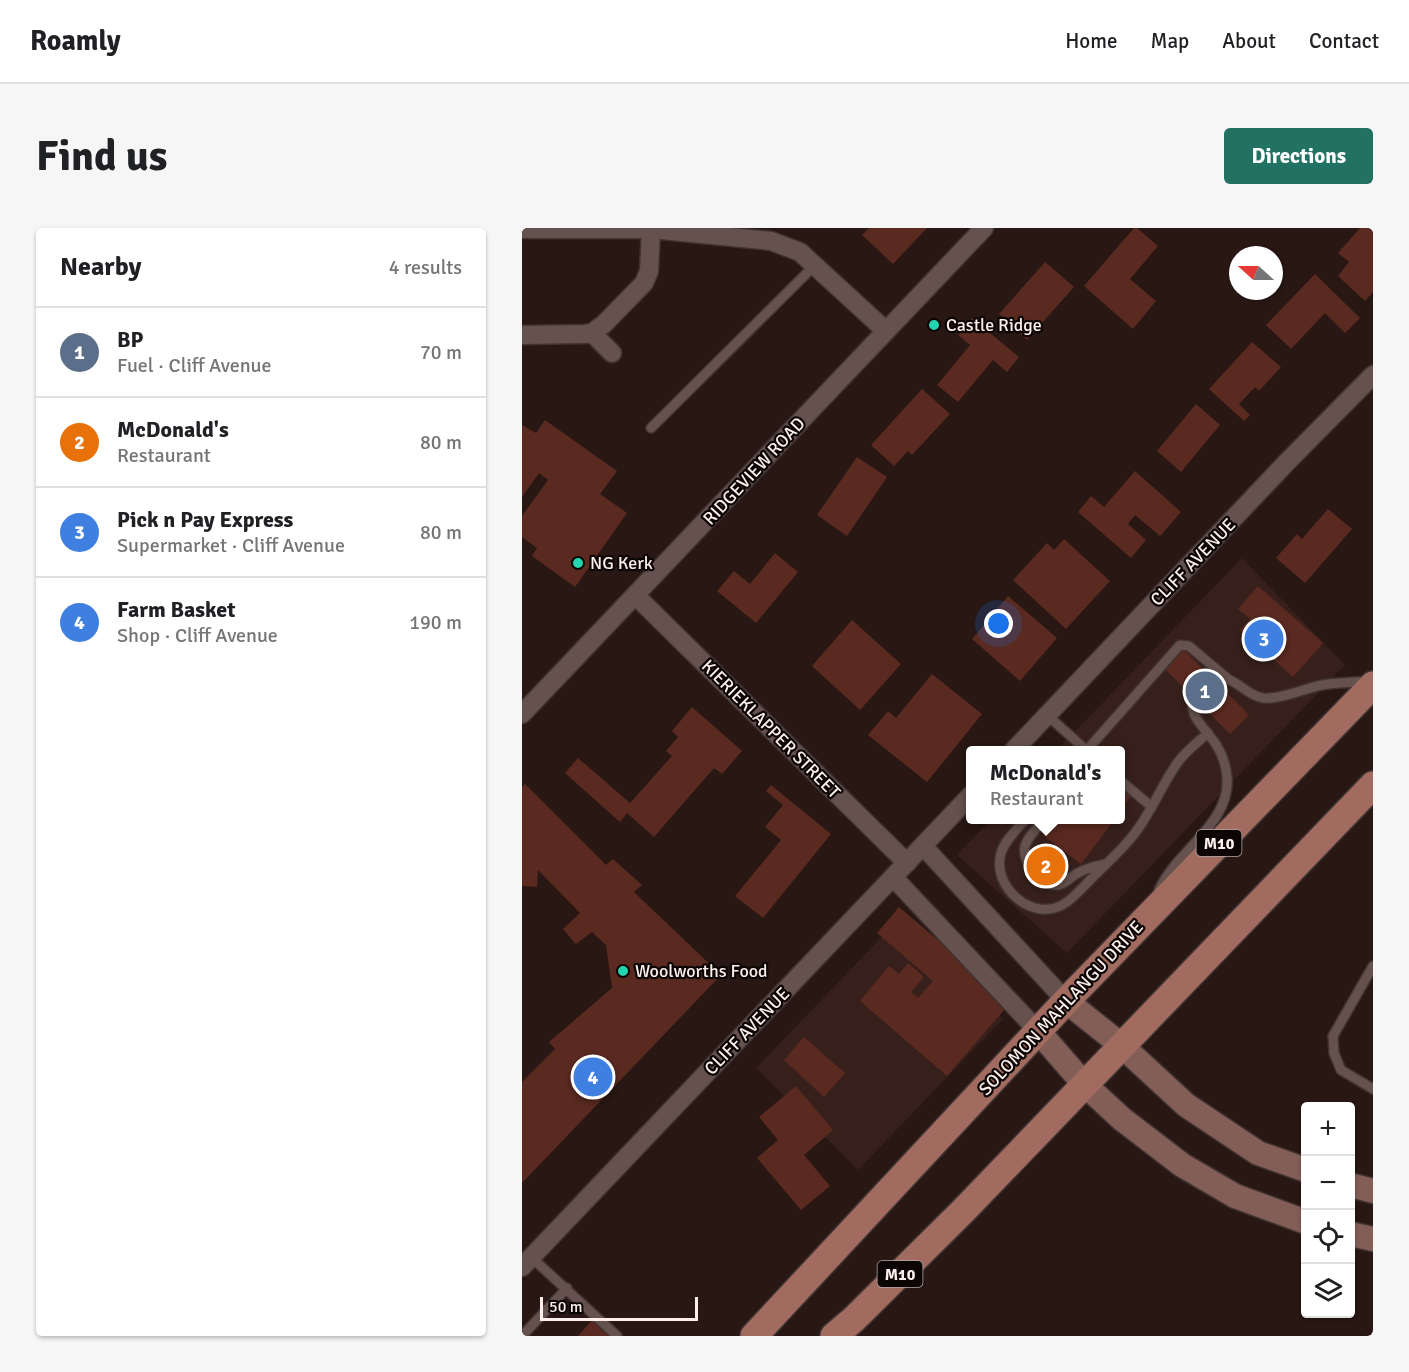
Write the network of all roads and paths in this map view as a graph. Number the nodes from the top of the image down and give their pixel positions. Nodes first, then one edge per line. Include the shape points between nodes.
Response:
1 (984, 228) edge
2 (522, 229) edge
3 (651, 229) edge
4 (815, 265) junction
5 (886, 331) junction
6 (592, 333) junction
7 (523, 335) edge
8 (612, 353) dead end
9 (1373, 375) edge
10 (651, 428) dead end
11 (636, 596) junction
12 (1213, 679) dead end
13 (1228, 679) junction
14 (1373, 679) edge
15 (1373, 685) edge
16 (1194, 699) dead end
17 (522, 714) edge
18 (1047, 715) junction
19 (1208, 733) junction
20 (1018, 746) edge
21 (1082, 746) edge
22 (1090, 746) edge
23 (1125, 784) edge
24 (1373, 785) edge
25 (966, 800) edge
26 (1152, 807) junction
27 (1021, 824) edge
28 (1041, 824) edge
29 (923, 846) junction
30 (907, 863) junction
31 (1107, 863) junction
32 (893, 877) junction
33 (1147, 917) junction
34 (1373, 966) edge
35 (1066, 1001) junction
36 (1038, 1031) junction
37 (1121, 1045) junction
38 (1084, 1084) junction
39 (1373, 1089) edge
40 (1301, 1169) edge
41 (1355, 1186) edge
42 (1373, 1191) edge
43 (1301, 1221) edge
44 (1355, 1234) edge
45 (1373, 1239) edge
46 (527, 1262) edge
47 (567, 1288) junction
48 (522, 1336) edge
49 (617, 1336) edge
50 (754, 1336) edge
51 (834, 1336) edge

1 - 5 street, RIDGEVIEW ROAD
2 - 3 street
3 - 4 street via 771,241 800,252
3 - 6 street via 648,277
4 - 5 street
4 - 10 lane
5 - 11 street, RIDGEVIEW ROAD
6 - 7 street
6 - 8 street
9 - 18 street, CLIFF AVENUE
11 - 17 street, RIDGEVIEW ROAD
11 - 30 street, KIERIEKLAPPER STREET
12 - 13 lane
13 - 14 lane via 1254,696 1269,698 1323,685
13 - 22 lane via 1189,646 1180,645
15 - 33 main road, SOLOMON MAHLANGU DRIVE / M10
16 - 19 lane via 1194,715
18 - 20 street, CLIFF AVENUE
18 - 21 lane
19 - 26 lane via 1178,761
19 - 33 lane via 1224,759 1224,800 1212,823 1161,885
23 - 26 lane
24 - 37 main road, M10
25 - 29 street, CLIFF AVENUE
26 - 31 lane via 1135,833
27 - 31 lane via 1001,853 1000,864 1005,884 1026,905 1042,909 1065,903
28 - 31 lane via 1025,846 1025,857 1043,880 1063,884 1084,870
29 - 30 street, CLIFF AVENUE
29 - 35 street
30 - 32 street, CLIFF AVENUE
32 - 36 street
32 - 46 street, CLIFF AVENUE
33 - 35 main road, SOLOMON MAHLANGU DRIVE / M10
34 - 39 lane via 1333,1036 1341,1070
35 - 36 main road, SOLOMON MAHLANGU DRIVE / M10
35 - 37 main road
36 - 38 main road
36 - 50 main road, SOLOMON MAHLANGU DRIVE / M10
37 - 38 main road, M10
37 - 40 main road via 1186,1105 1220,1129 1258,1153
38 - 43 main road via 1182,1165 1235,1196
38 - 51 main road, M10 via 964,1210
41 - 42 main road
44 - 45 main road
46 - 47 lane
47 - 48 lane
47 - 49 lane

